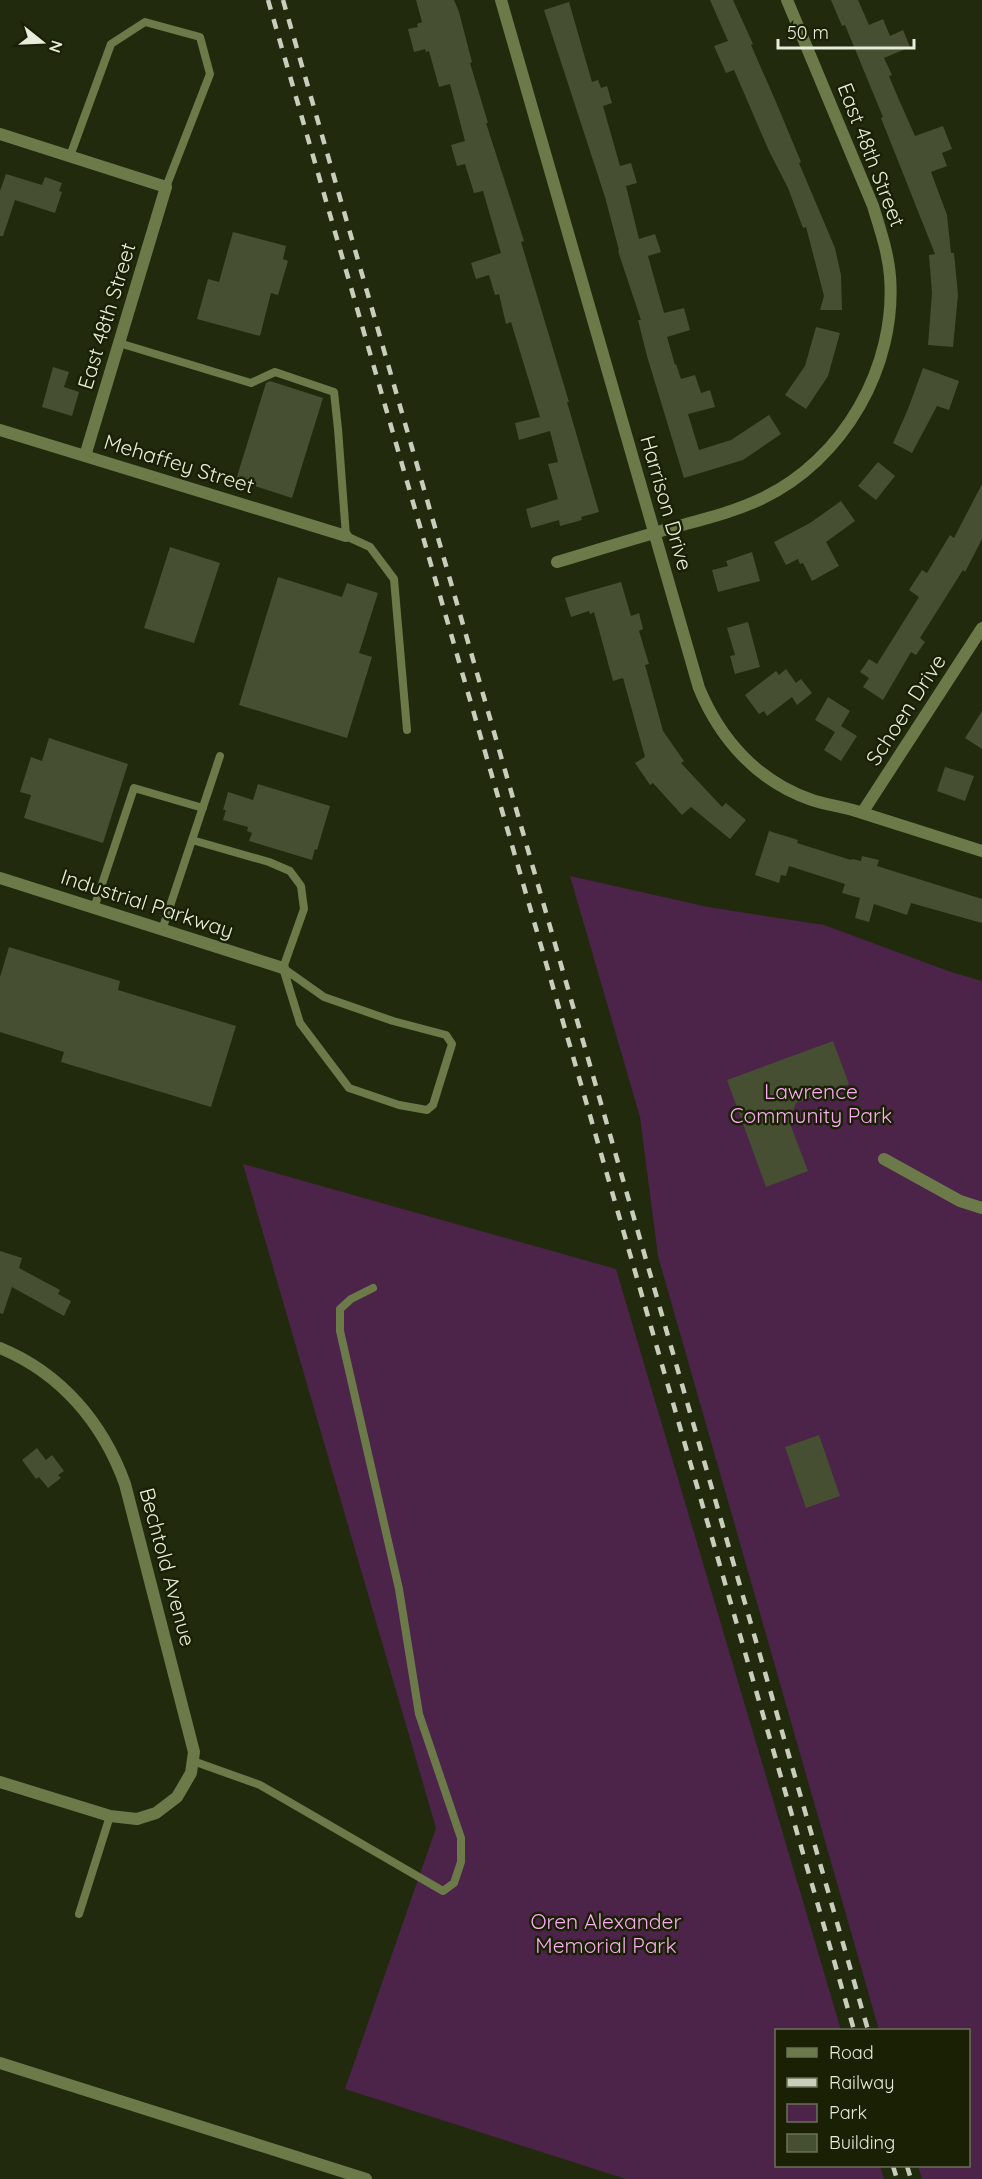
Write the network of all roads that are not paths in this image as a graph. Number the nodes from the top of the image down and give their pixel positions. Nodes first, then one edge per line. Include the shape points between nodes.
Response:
1 (501, 0) edge
2 (787, 0) edge
3 (0, 134) edge
4 (70, 156) junction
5 (166, 187) junction
6 (119, 343) junction
7 (0, 430) edge
8 (85, 456) junction
9 (654, 533) junction
10 (346, 536) junction
11 (557, 562) dead end
12 (982, 628) edge
13 (406, 730) dead end
14 (220, 756) dead end
15 (203, 808) junction
16 (862, 813) junction
17 (192, 840) junction
18 (982, 851) edge
19 (0, 878) edge
20 (94, 908) junction
21 (162, 930) junction
22 (283, 968) junction
23 (884, 1159) dead end
24 (982, 1209) edge
25 (373, 1288) dead end
26 (0, 1348) edge
27 (193, 1761) junction
28 (0, 1782) edge
29 (110, 1816) junction
30 (79, 1914) dead end
31 (0, 2063) edge
32 (366, 2179) edge

1 - 9 street, Harrison Drive
2 - 9 street, East 48th Street via 882,233 890,275 883,351 856,413 813,465 762,499
3 - 4 street
4 - 5 street
4 - 5 lane via 111,44 145,22 200,37 210,74
5 - 6 street, East 48th Street
6 - 8 street, East 48th Street
6 - 10 lane via 251,383 275,372 334,392
7 - 8 street, Mehaffey Street
8 - 10 street, Mehaffey Street
9 - 11 street, East 48th Street
9 - 16 street, Harrison Drive via 699,688 733,746 758,770 795,794
10 - 13 lane via 370,547 394,579
12 - 16 street, Schoen Drive
14 - 15 lane
15 - 17 lane
15 - 20 lane via 134,788
16 - 18 street, Harrison Drive
17 - 21 lane
17 - 22 lane via 269,862 290,871 301,886 304,909
19 - 20 street, Industrial Parkway
20 - 21 street, Industrial Parkway
21 - 22 street, Industrial Parkway
22 - 22 lane via 300,1023 349,1088 399,1105 426,1110 434,1105 452,1044 446,1035 393,1022 324,997
23 - 24 street
25 - 27 lane via 340,1309 340,1331 399,1589 419,1714 461,1839 461,1862 454,1883 443,1891 260,1785
26 - 27 street, Bechtold Avenue via 52,1378 89,1415 108,1444 125,1484 193,1745
27 - 29 street, Bechtold Avenue via 189,1779 172,1802 156,1813 123,1819
28 - 29 street
29 - 30 lane
31 - 32 street

